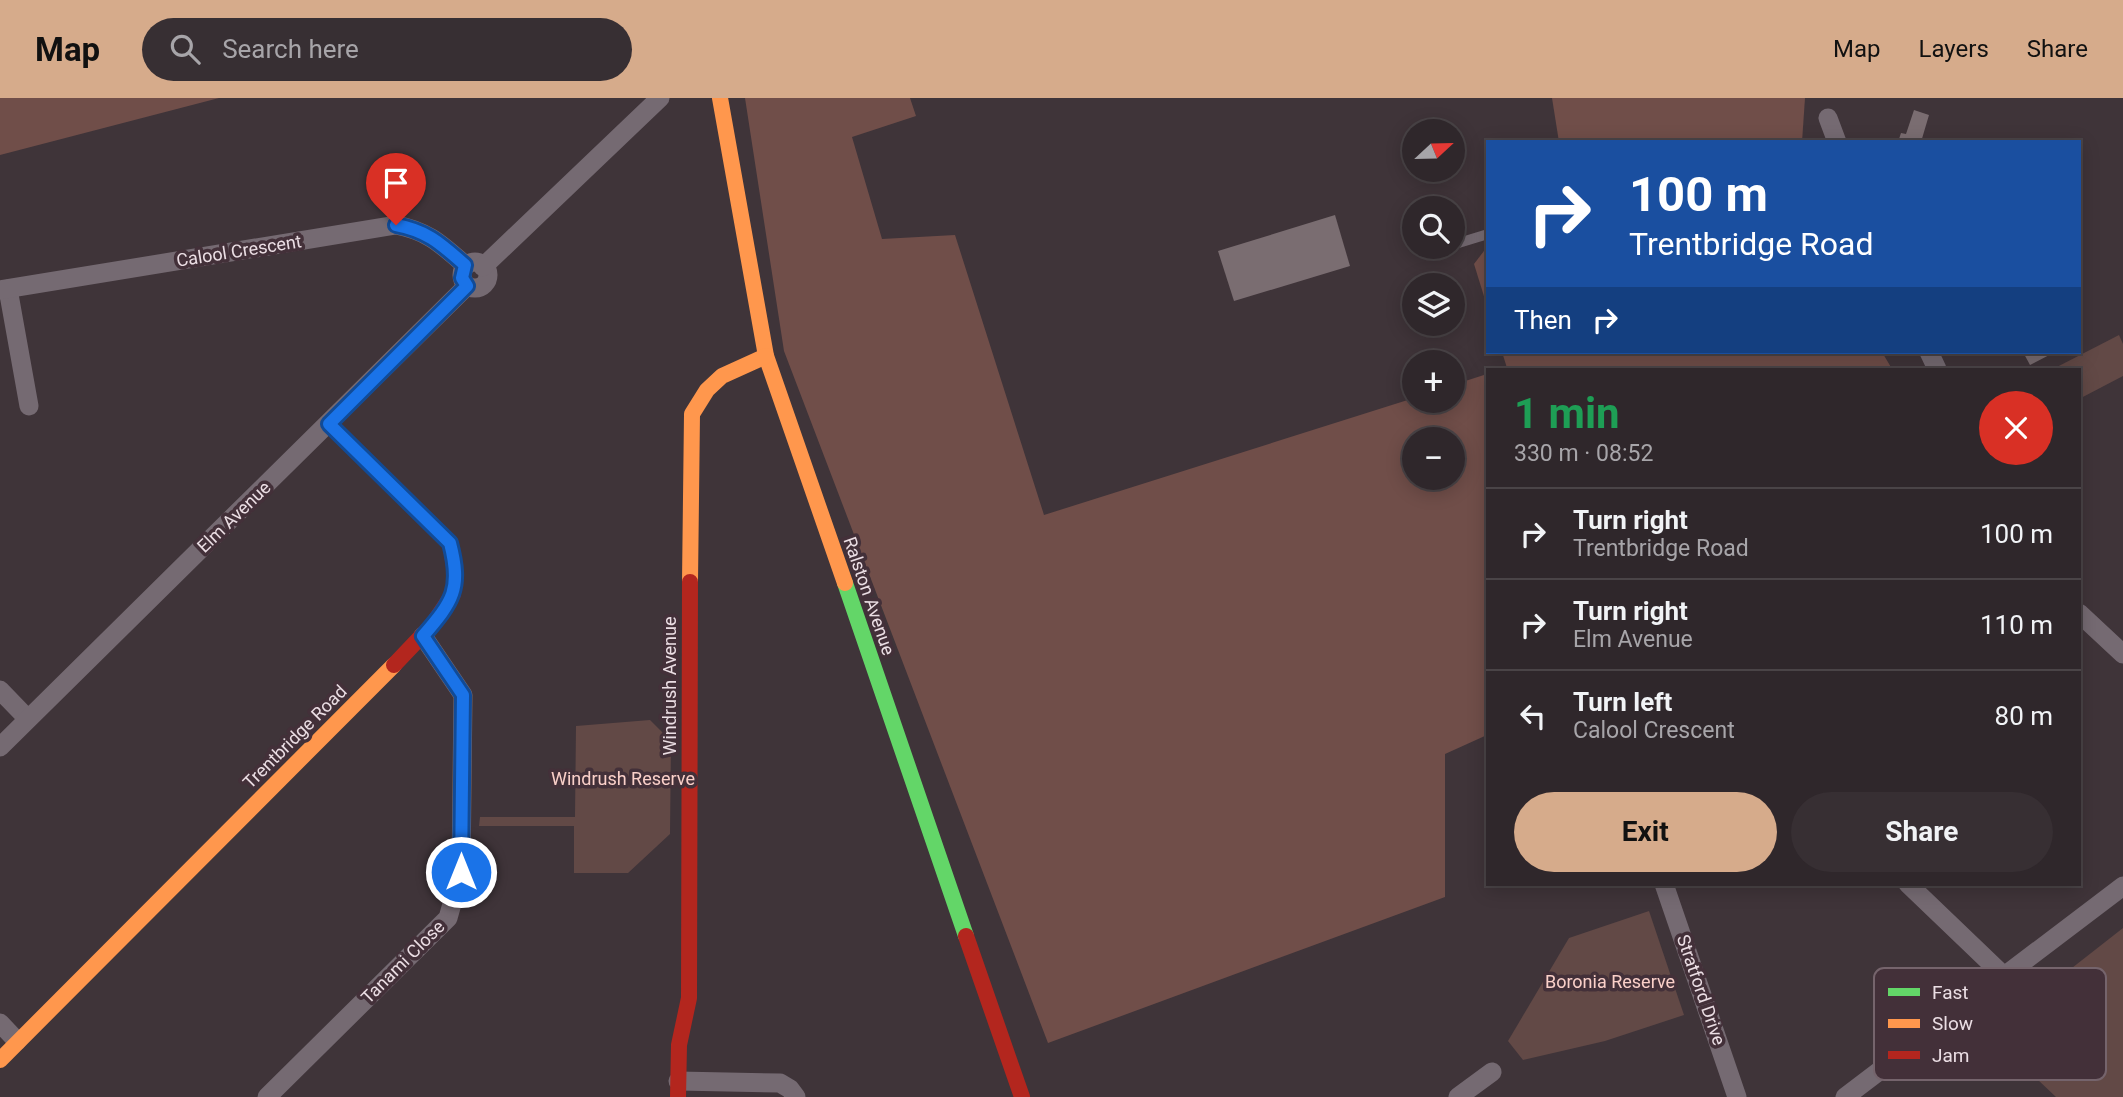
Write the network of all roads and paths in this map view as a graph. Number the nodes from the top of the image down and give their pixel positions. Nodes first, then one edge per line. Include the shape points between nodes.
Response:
1 (660, 98) edge
2 (720, 98) edge
3 (1828, 118) dead end
4 (1836, 140) edge
5 (1486, 235) edge
6 (1465, 241) edge
7 (474, 266) junction
8 (4, 289) edge
9 (766, 356) junction
10 (29, 406) dead end
11 (329, 424) junction
12 (2081, 615) edge
13 (423, 636) junction
14 (2123, 654) edge
15 (0, 690) edge
16 (28, 719) junction
17 (0, 747) edge
18 (1665, 886) edge
19 (1910, 886) edge
20 (2123, 886) edge
21 (1996, 968) edge
22 (2015, 968) edge
23 (0, 1023) edge
24 (17, 1041) junction
25 (0, 1060) edge
26 (1492, 1072) dead end
27 (1874, 1075) edge
28 (678, 1089) edge
29 (267, 1097) edge
30 (796, 1097) edge
31 (1022, 1097) edge
32 (1458, 1097) edge
33 (1737, 1097) edge
34 (1845, 1097) edge

1 - 7 street
2 - 9 street, Ralston Avenue
3 - 4 street
5 - 6 lane
7 - 8 street, Calool Crescent via 432,236 396,225
7 - 11 street, Elm Avenue via 487,271 484,284 467,286
8 - 10 street
9 - 28 street, Windrush Avenue via 717,378 692,414 689,998 679,1045
9 - 31 street, Ralston Avenue
11 - 13 street, Trentbridge Road via 450,543 457,567 456,589
11 - 16 street, Elm Avenue
12 - 14 street
13 - 24 street, Trentbridge Road
13 - 29 street, Tanami Close via 463,695 461,872 448,918
15 - 16 street
16 - 17 street, Elm Avenue
18 - 33 street, Stratford Drive
19 - 21 street
20 - 22 street
23 - 24 street
24 - 25 street, Trentbridge Road
26 - 32 street
27 - 34 street
28 - 30 street via 780,1083

